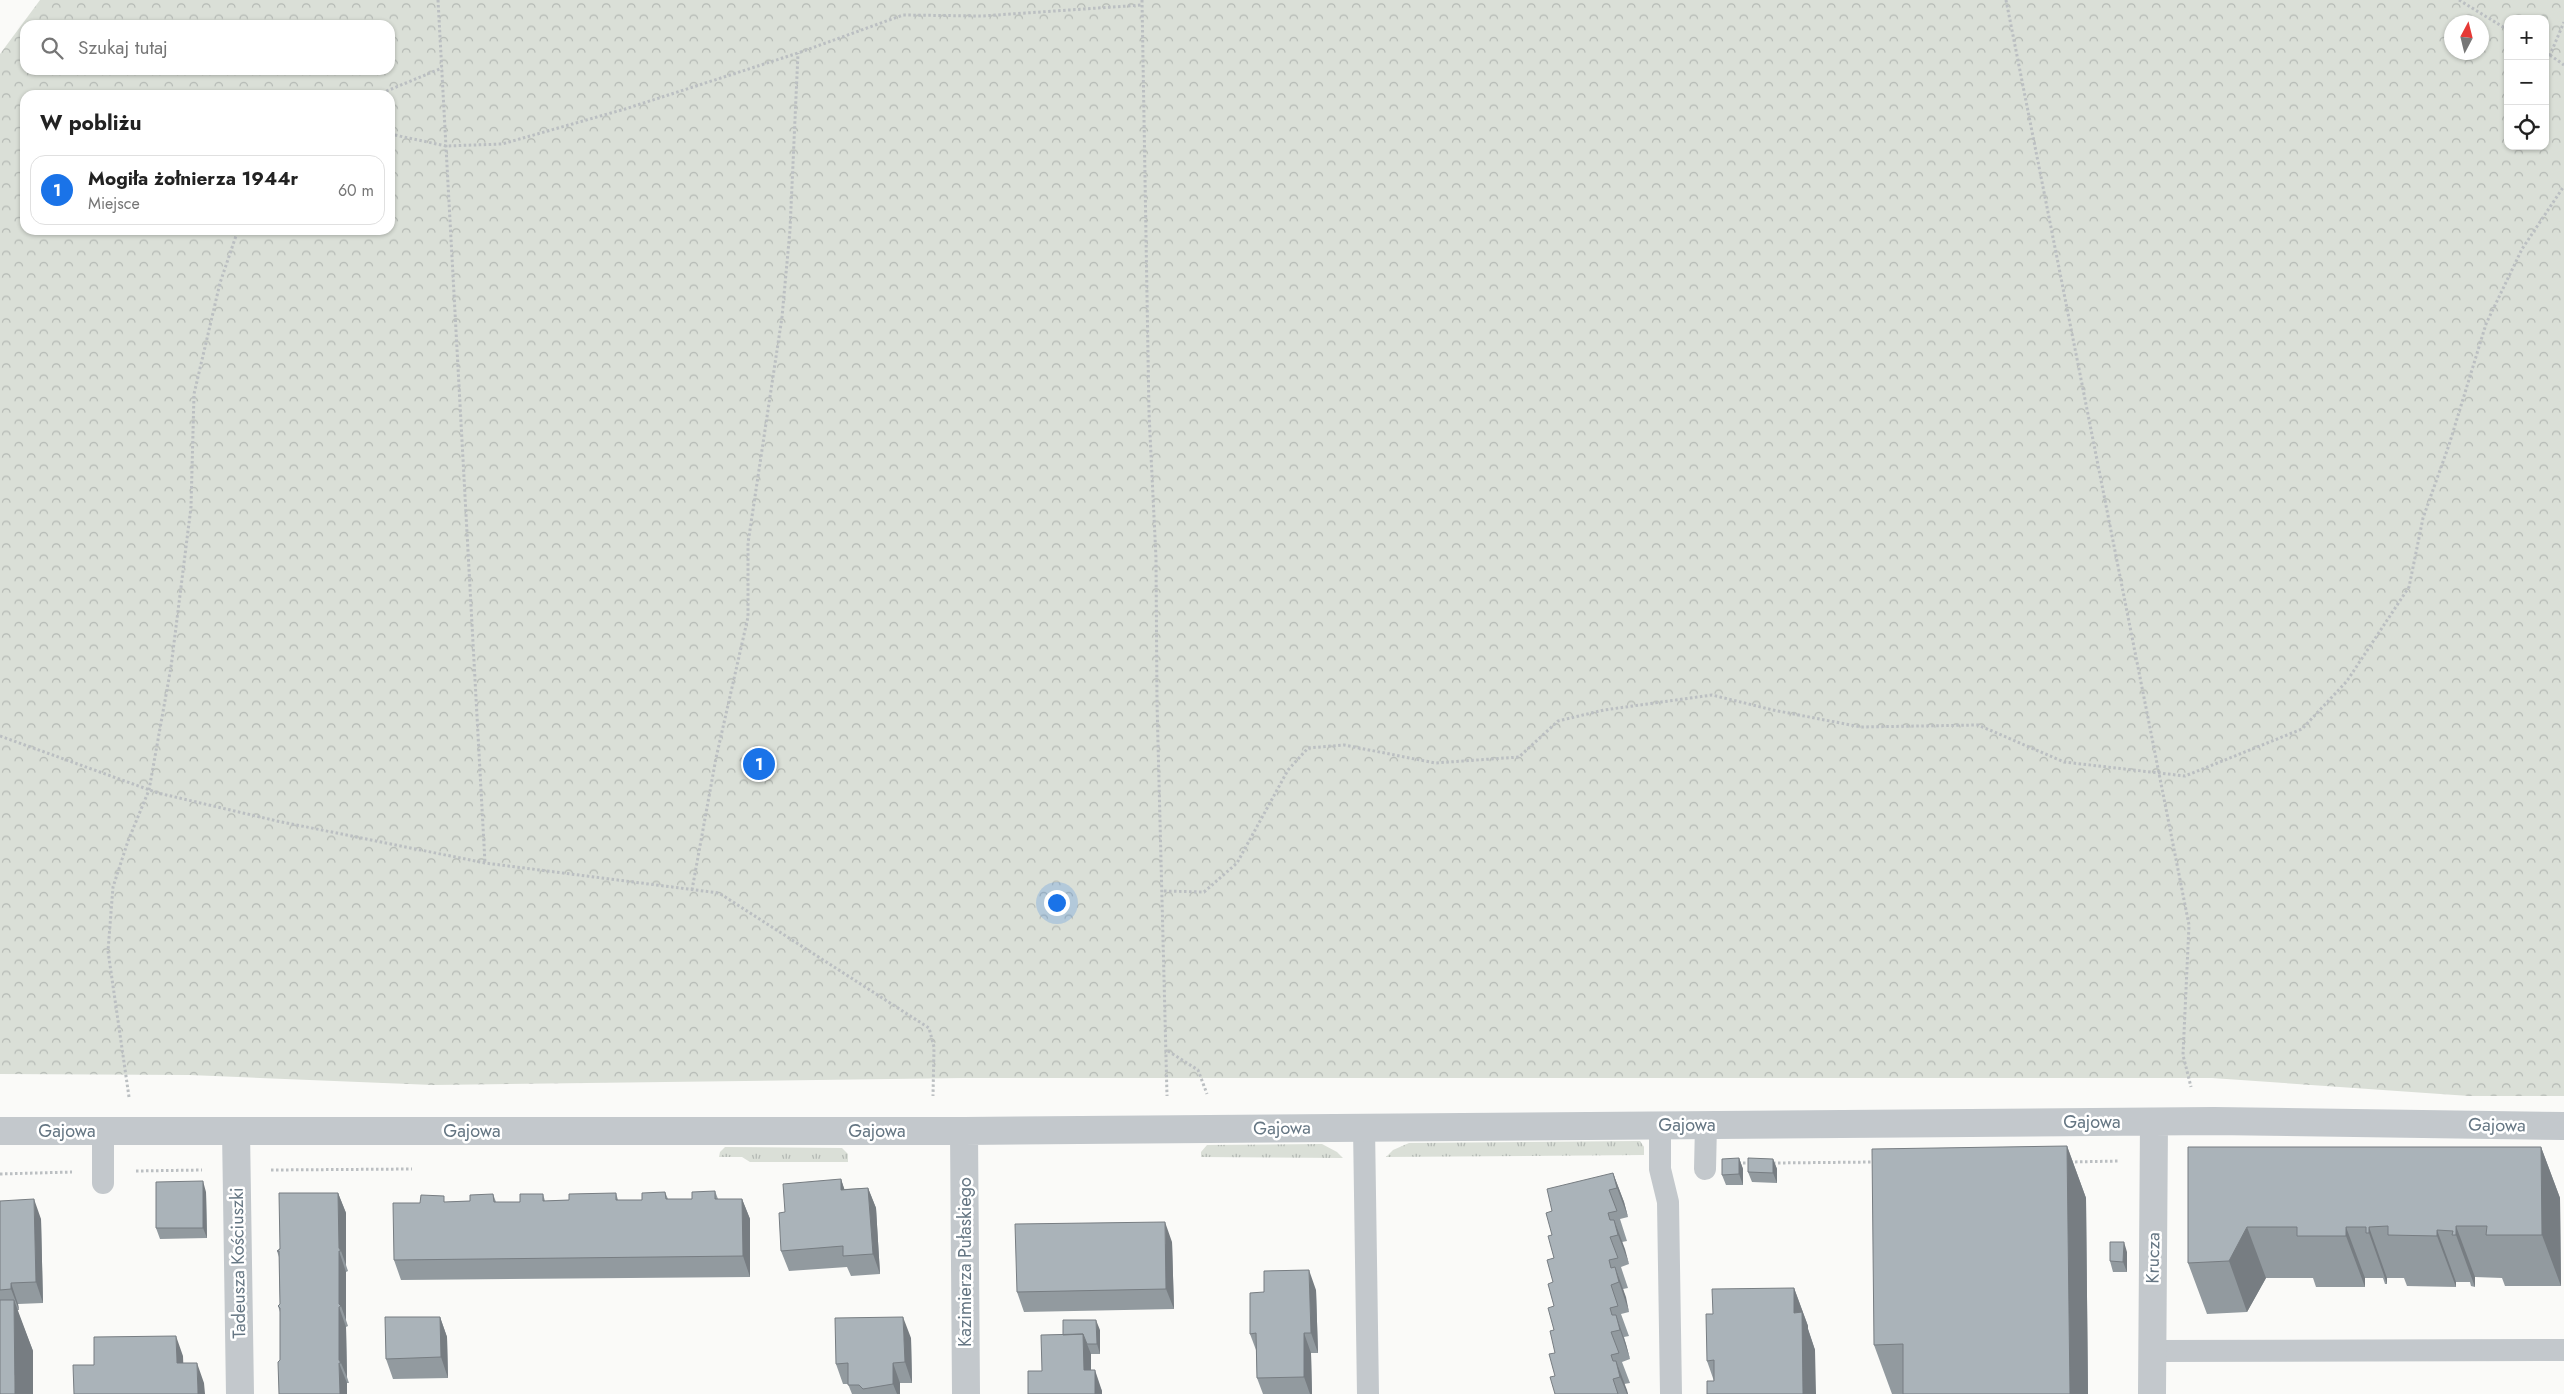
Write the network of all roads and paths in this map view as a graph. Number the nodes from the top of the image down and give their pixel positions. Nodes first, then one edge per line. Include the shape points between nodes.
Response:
1 (438, 0) edge
2 (1142, 0) edge
3 (2006, 0) edge
4 (2459, 0) edge
5 (1142, 5) junction
6 (2564, 22) edge
7 (2504, 28) edge
8 (798, 52) junction
9 (2550, 55) joint
10 (2564, 64) edge
11 (442, 68) junction
12 (389, 90) edge
13 (395, 135) edge
14 (446, 146) junction
15 (2564, 186) edge
16 (236, 235) edge
17 (0, 736) edge
18 (2158, 772) junction
19 (149, 790) junction
20 (485, 863) junction
21 (692, 890) junction
22 (1164, 891) junction
23 (1168, 1051) junction
24 (1168, 1064) dead end
25 (2193, 1095) dead end
26 (1210, 1103) dead end
27 (933, 1104) dead end
28 (130, 1107) dead end
29 (2154, 1122) junction
30 (1660, 1125) junction
31 (1706, 1125) junction
32 (2564, 1126) edge
33 (1364, 1127) junction
34 (964, 1130) junction
35 (0, 1131) edge
36 (103, 1131) junction
37 (236, 1131) junction
38 (1705, 1169) dead end
39 (103, 1183) dead end
40 (2152, 1350) junction
41 (2564, 1350) edge
42 (240, 1394) edge
43 (966, 1394) edge
44 (1368, 1394) edge
45 (1671, 1394) edge
46 (2152, 1394) edge

1 - 11 path
2 - 5 path
3 - 18 path
4 - 7 path
5 - 8 path via 982,16 903,15
5 - 22 path via 1149,404
6 - 9 path
8 - 14 path via 625,109 502,144
8 - 21 path via 790,230 782,317 748,543 748,616 716,758
9 - 10 path
11 - 12 path
11 - 14 path
13 - 14 path
14 - 20 path
15 - 18 path via 2522,250 2486,324 2449,445 2422,518 2409,587 2347,681 2302,729 2184,776
16 - 19 path via 220,283 194,394 191,507 171,667
17 - 19 path
18 - 22 path via 2064,762 1978,726 1861,726 1712,696 1604,710 1558,721 1519,757 1435,763 1344,745 1308,748 1288,770 1237,863 1204,892
18 - 25 path via 2189,925 2183,1055
19 - 20 path via 277,821
19 - 28 path via 113,887 108,951
20 - 21 path
21 - 27 path via 719,893 929,1028 934,1047
22 - 23 path
23 - 24 path
23 - 26 path via 1198,1070
29 - 31 street, Gajowa
29 - 32 street, Gajowa
29 - 40 street, Krucza
30 - 31 street, Gajowa
30 - 33 street, Gajowa
30 - 45 lane via 1660,1169 1668,1202
31 - 38 lane
33 - 34 street, Gajowa
33 - 44 lane
34 - 37 street, Gajowa
34 - 43 street, Kazimierza Pułaskiego
35 - 36 street, Gajowa
36 - 37 street, Gajowa
36 - 39 lane
37 - 42 street, Tadeusza Kościuszki
40 - 41 lane
40 - 46 street, Krucza

